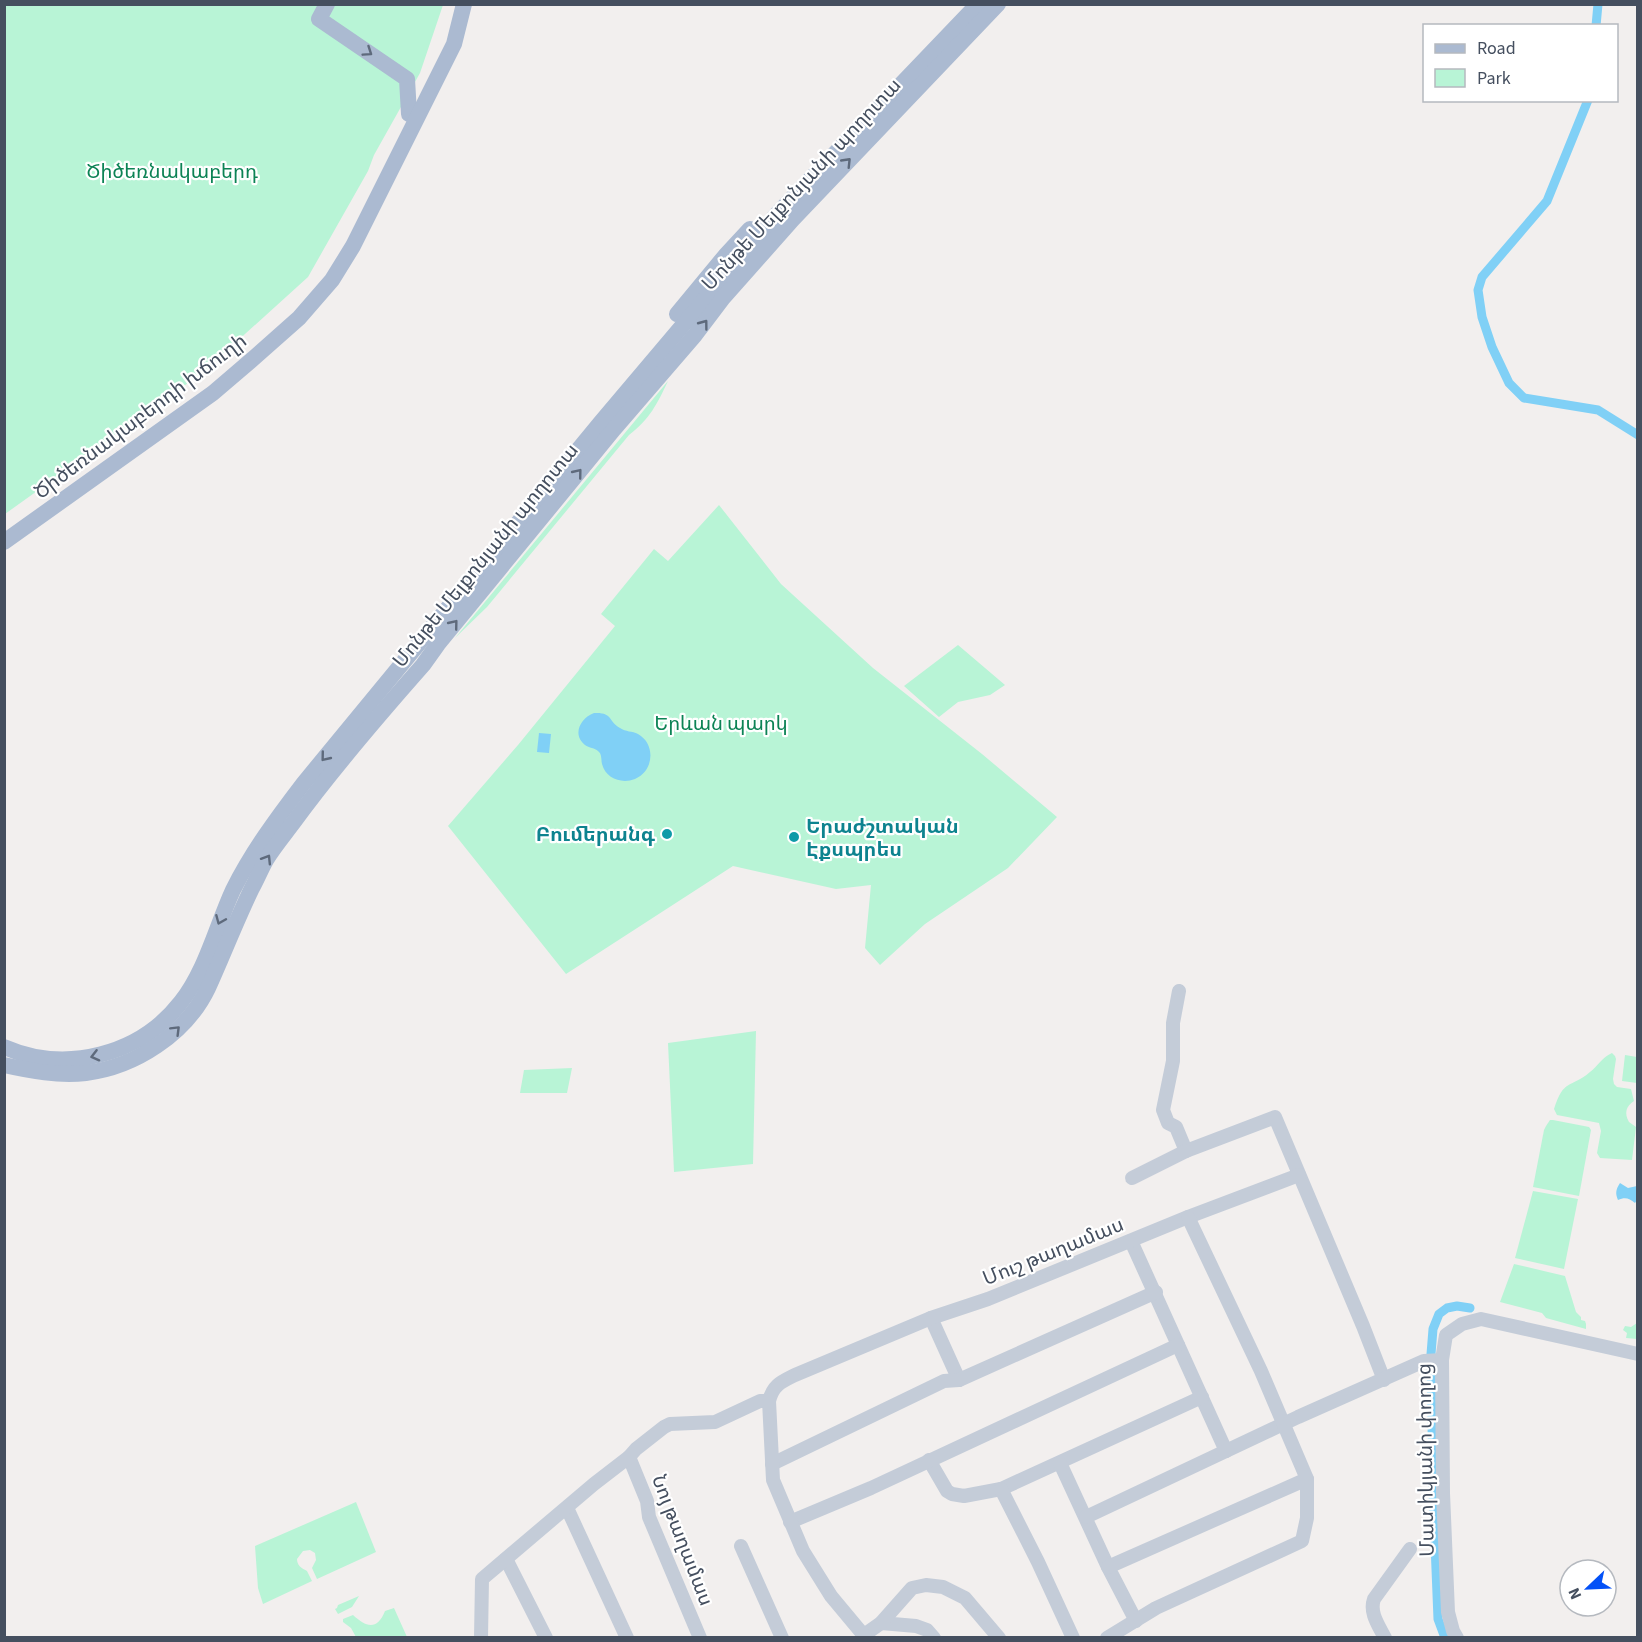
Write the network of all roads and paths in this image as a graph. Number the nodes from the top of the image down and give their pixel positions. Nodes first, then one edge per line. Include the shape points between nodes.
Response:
1 (455, 4) edge
2 (464, 4) edge
3 (964, 4) edge
4 (978, 4) edge
5 (999, 4) edge
6 (323, 12) edge
7 (409, 114) junction
8 (4, 532) edge
9 (4, 542) edge
10 (432, 639) junction
11 (362, 711) junction
12 (309, 788) junction
13 (1179, 991) dead end
14 (4, 1047) edge
15 (4, 1065) edge
16 (1186, 1151) junction
17 (1299, 1175) junction
18 (1132, 1178) dead end
19 (1188, 1217) junction
20 (1131, 1241) junction
21 (1156, 1292) junction
22 (931, 1318) junction
23 (1178, 1345) junction
24 (1638, 1354) edge
25 (1442, 1360) junction
26 (959, 1380) junction
27 (1384, 1380) junction
28 (1202, 1397) junction
29 (769, 1401) junction
30 (1285, 1424) junction
31 (1226, 1451) junction
32 (629, 1457) junction
33 (929, 1460) junction
34 (1060, 1463) junction
35 (772, 1464) junction
36 (1307, 1479) junction
37 (1001, 1489) junction
38 (567, 1508) junction
39 (1086, 1517) junction
40 (790, 1522) junction
41 (741, 1546) dead end
42 (1410, 1550) dead end
43 (506, 1559) junction
44 (1108, 1567) junction
45 (1136, 1621) junction
46 (880, 1623) junction
47 (865, 1636) edge
48 (481, 1638) edge
49 (546, 1638) edge
50 (627, 1638) edge
51 (700, 1638) edge
52 (782, 1638) edge
53 (934, 1638) edge
54 (999, 1638) edge
55 (1073, 1638) edge
56 (1107, 1638) edge
57 (1385, 1638) edge
58 (1457, 1638) edge

1 - 7 main road, Ծիծեռնակաբերդի խճուղի via 442,51
2 - 9 main road, Ծիծեռնակաբերդի խճուղի via 450,54 332,280 299,318 213,393
3 - 11 main road via 725,256 381,675
4 - 10 main road, Մոնթե Մելքոնյանի պողոտա via 777,214 609,413
10 -> 5 main road, Մոնթե Մելքոնյանի պողոտա via 785,228
6 -> 7 main road via 407,79
7 - 8 main road, Ծիծեռնակաբերդի խճուղի via 326,274 288,316 209,385
10 - 11 main road, Մոնթե Մելքոնյանի պողոտա
10 - 12 main road, Մոնթե Մելքոնյանի պողոտա via 423,665
11 -> 12 main road, Մոնթե Մելքոնյանի պողոտա
12 -> 14 main road, Մոնթե Մելքոնյանի պողոտա via 263,837 233,890 198,973 181,1002 150,1032 116,1050 83,1059 56,1060
15 -> 12 main road, Մոնթե Մելքոնյանի պողոտա via 61,1074 86,1072 115,1066 146,1053 170,1036 207,990 266,860
13 - 16 street via 1173,1023 1173,1061 1163,1110 1167,1123 1176,1127
16 - 17 street via 1275,1117
16 - 18 street
17 - 19 street, Մուշ թաղամաս
17 - 27 street
19 - 20 street, Մուշ թաղամաս
19 - 30 street
20 - 21 street
20 - 22 street, Մուշ թաղամաս
21 - 23 street
21 - 26 street
22 - 26 street
22 - 29 street, Մուշ թաղամաս via 795,1375 772,1391
23 - 28 street
23 - 33 street
24 - 25 street, Մատիկյանի փողոց via 1480,1319 1462,1324 1446,1335
25 - 27 street via 1424,1361
25 - 58 street, Մատիկյանի փողոց via 1448,1612
26 - 35 street via 944,1381
27 - 30 street
28 - 31 street
28 - 34 street
29 - 32 street, Նոյ թաղամաս via 760,1401 715,1422 670,1424
29 - 35 street
30 - 31 street
30 - 36 street
31 - 39 street
32 - 38 street, Նոյ թաղամաս
32 - 51 street, Նոյ թաղամաս
33 - 37 street via 947,1491 957,1496
33 - 40 street
34 - 37 street
34 - 39 street
35 - 40 street via 773,1480
36 - 44 street
36 - 45 street via 1307,1518 1302,1541 1156,1608
37 - 55 street
38 - 43 street, Նոյ թաղամաս
38 - 50 street
39 - 44 street
40 - 47 street via 831,1596
41 - 52 street
42 - 57 street via 1372,1605
43 - 48 street, Նոյ թաղամաս via 482,1579
43 - 49 street
44 - 45 street
45 - 56 street
46 - 47 street
46 - 53 street via 916,1626
46 - 54 street via 912,1588 943,1587 965,1598

